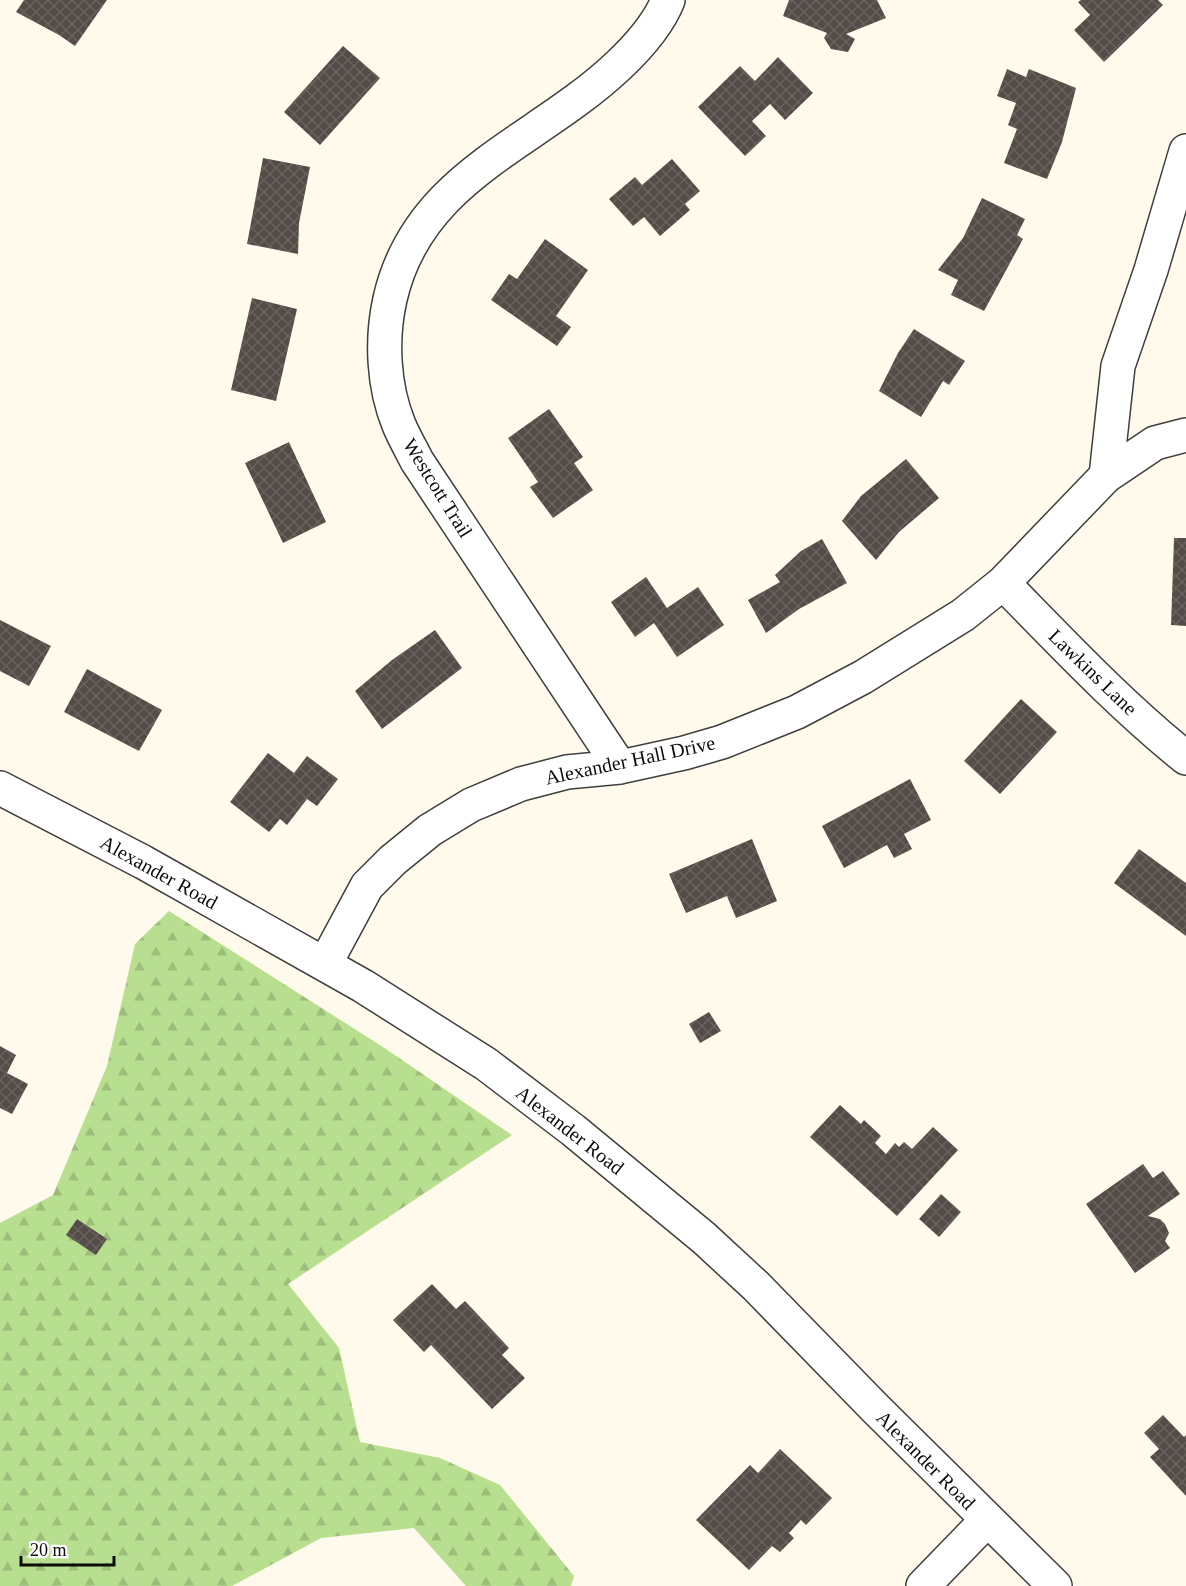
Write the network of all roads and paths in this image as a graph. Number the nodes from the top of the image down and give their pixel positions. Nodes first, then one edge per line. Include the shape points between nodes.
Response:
1 (668, 0) edge
2 (1186, 151) edge
3 (1186, 435) edge
4 (1106, 476) junction
5 (1004, 583) junction
6 (1186, 758) edge
7 (620, 766) junction
8 (0, 788) edge
9 (325, 964) junction
10 (987, 1520) junction
11 (923, 1586) edge
12 (1055, 1586) edge

1 - 7 street, Westcott Trail via 634,51 600,84 477,170 432,211 409,245 385,321 385,362 392,405 417,461
2 - 4 street via 1118,366
3 - 4 street, Alexander Hall Drive via 1155,443
4 - 5 street, Alexander Hall Drive
5 - 6 street, Lawkins Lane via 1078,660
5 - 7 street, Alexander Hall Drive via 923,640 797,712 713,745
7 - 9 street, Alexander Hall Drive via 567,772 521,784 471,805 430,830 367,886
8 - 9 street, Alexander Road
9 - 10 street, Alexander Road via 486,1064 704,1238
10 - 11 street
10 - 12 street, Alexander Road

